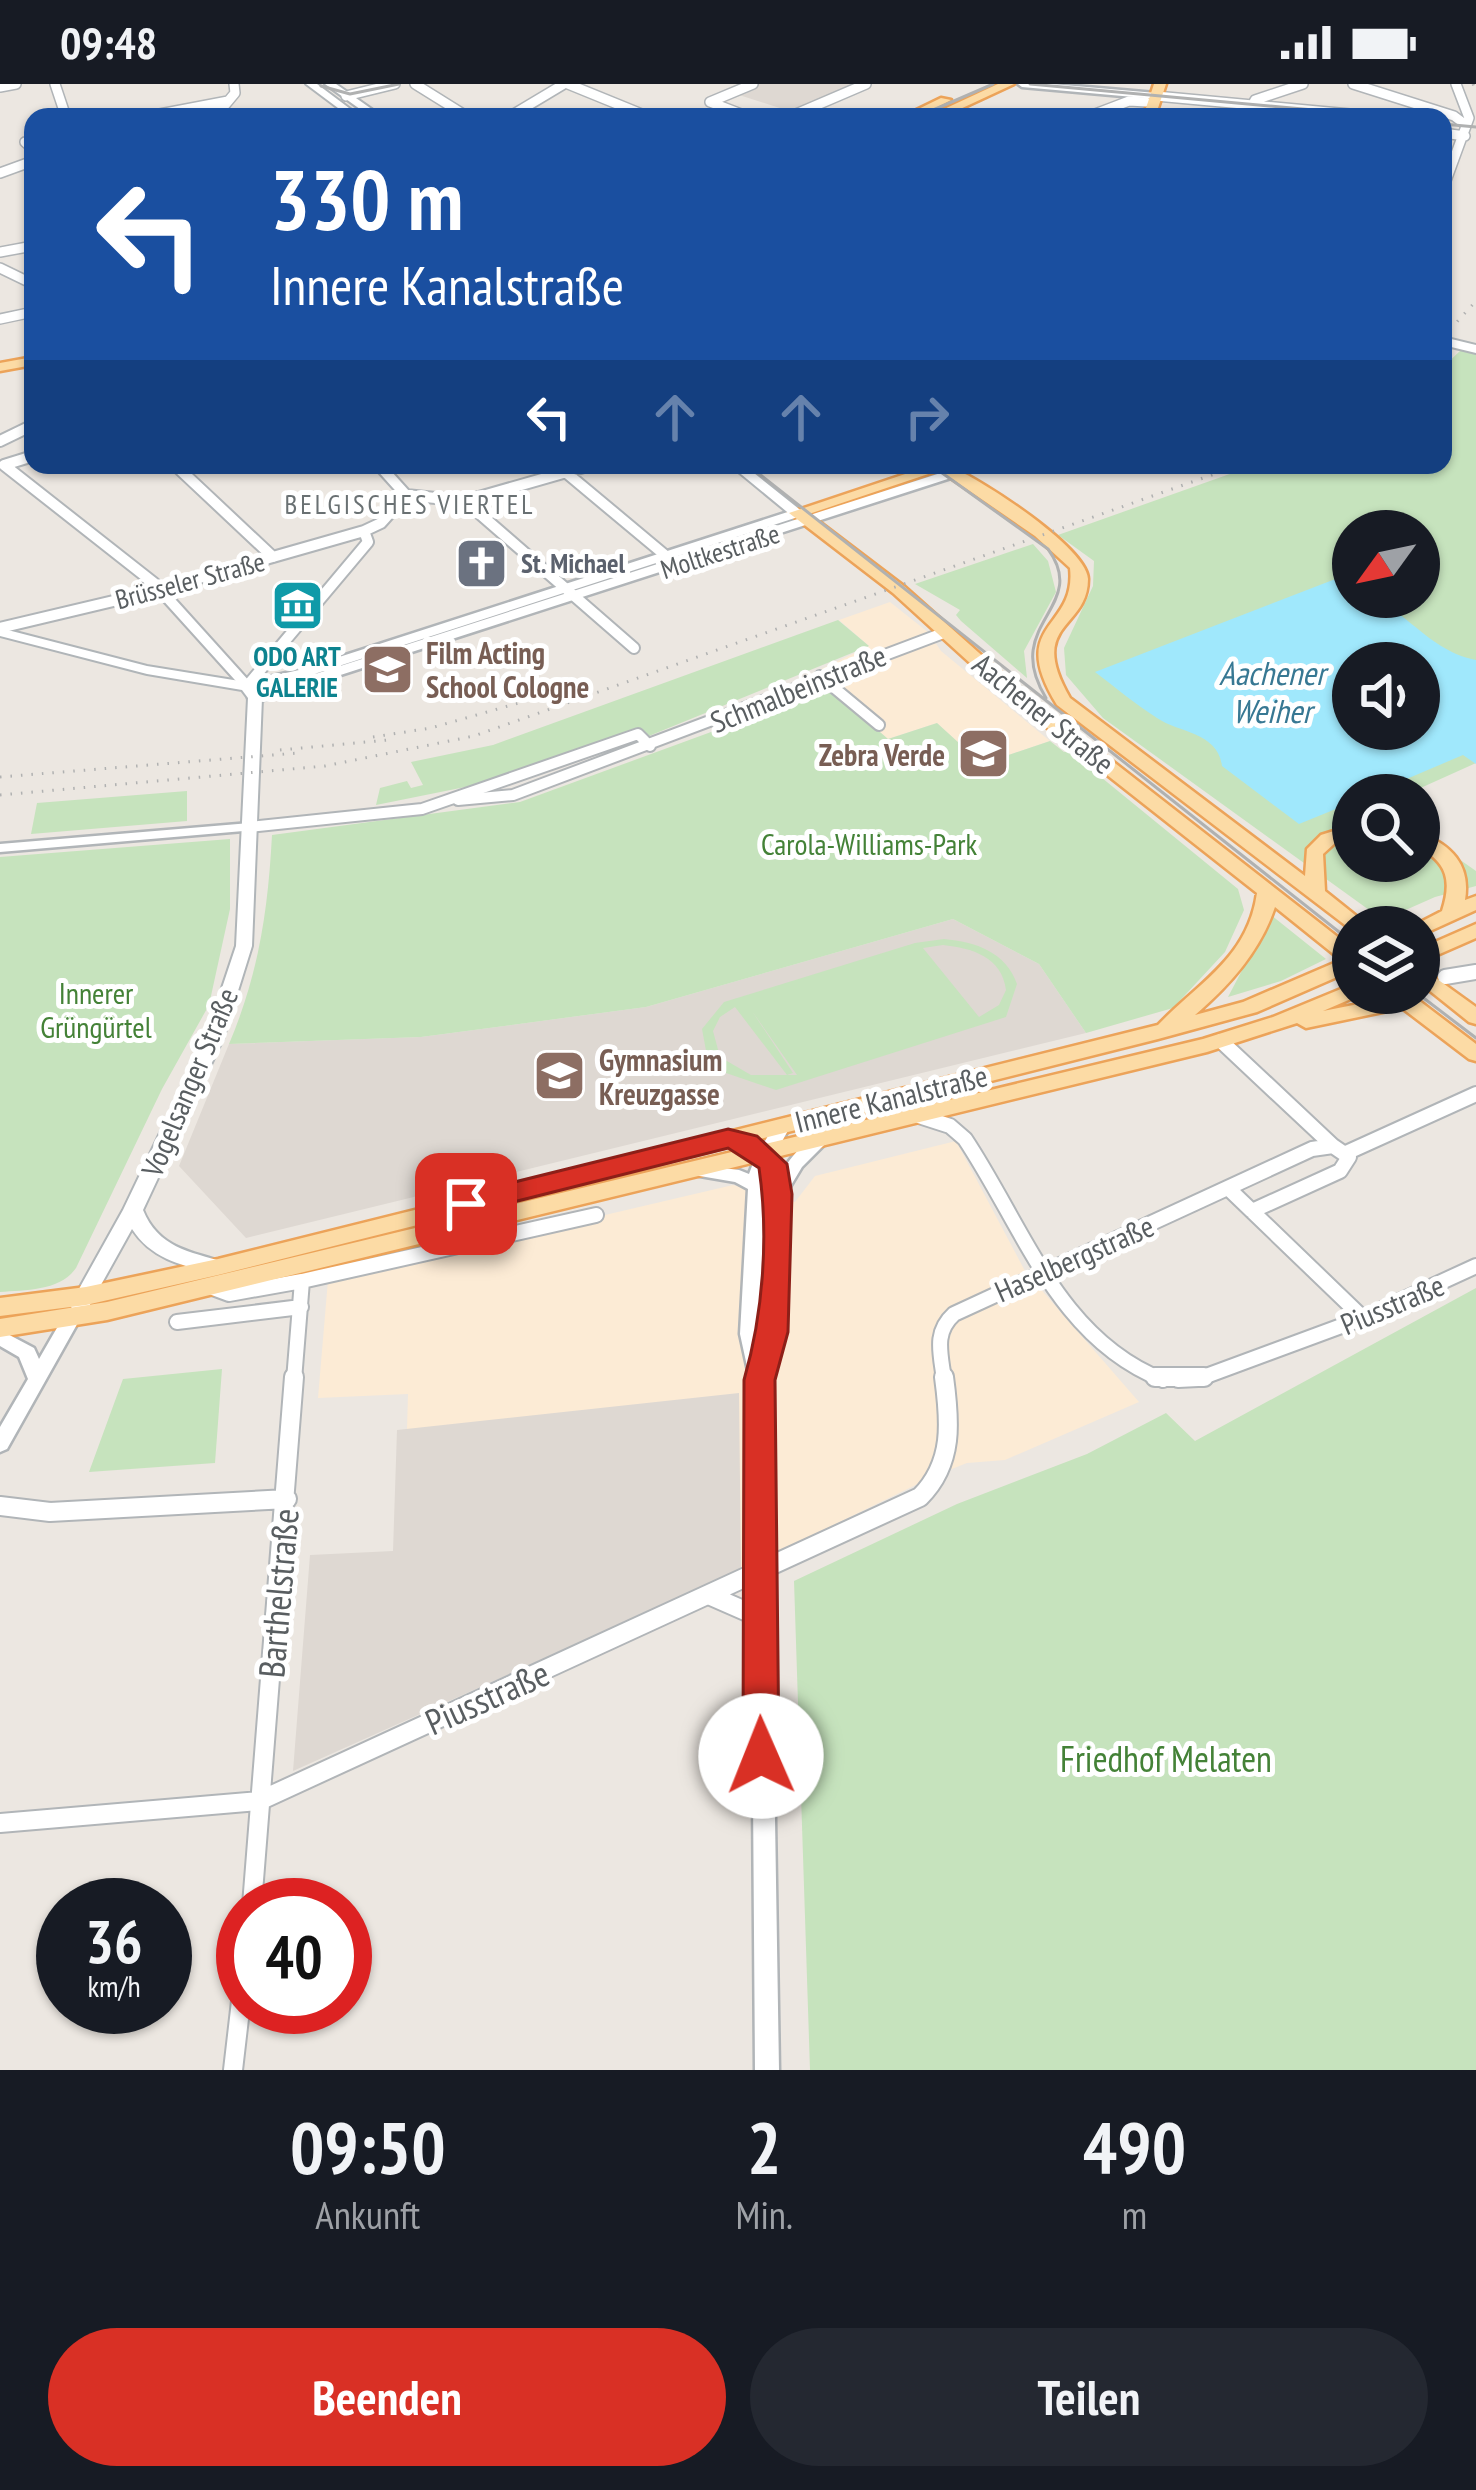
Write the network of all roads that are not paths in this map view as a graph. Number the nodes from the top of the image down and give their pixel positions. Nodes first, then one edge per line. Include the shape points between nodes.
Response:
1 (16, 84) edge
2 (310, 84) edge
3 (330, 84) edge
4 (395, 84) edge
5 (415, 84) edge
6 (566, 84) edge
7 (733, 84) edge
8 (866, 84) edge
9 (980, 84) edge
10 (1008, 84) edge
11 (1022, 84) edge
12 (1179, 84) edge
13 (1303, 84) edge
14 (1353, 84) edge
15 (1456, 84) edge
16 (232, 86) edge
17 (749, 86) edge
18 (0, 87) edge
19 (346, 96) junction
20 (1175, 98) junction
21 (1151, 99) edge
22 (228, 101) junction
23 (1249, 105) junction
24 (191, 108) edge
25 (222, 108) edge
26 (354, 108) edge
27 (359, 108) edge
28 (454, 108) edge
29 (525, 108) edge
30 (626, 108) edge
31 (726, 108) edge
32 (810, 108) edge
33 (928, 108) edge
34 (953, 108) edge
35 (1109, 108) edge
36 (1248, 108) edge
37 (1282, 108) edge
38 (1429, 108) edge
39 (1469, 129) edge
40 (0, 162) edge
41 (24, 162) edge
42 (16, 163) junction
43 (1452, 168) edge
44 (0, 173) edge
45 (24, 458) edge
46 (185, 474) edge
47 (387, 474) edge
48 (546, 474) edge
49 (567, 474) edge
50 (747, 474) edge
51 (926, 474) edge
52 (955, 474) edge
53 (406, 494) junction
54 (465, 501) junction
55 (803, 518) junction
56 (364, 531) junction
57 (273, 557) junction
58 (670, 560) junction
59 (160, 590) junction
60 (570, 592) junction
61 (0, 630) edge
62 (946, 632) junction
63 (634, 648) dead end
64 (820, 676) junction
65 (251, 692) junction
66 (879, 725) dead end
67 (250, 827) junction
68 (1332, 838) edge
69 (0, 848) edge
70 (1440, 852) edge
71 (1267, 890) junction
72 (1315, 893) junction
73 (1476, 902) edge
74 (1332, 906) edge
75 (1451, 914) junction
76 (1440, 920) edge
77 (1476, 929) edge
78 (1332, 943) edge
79 (1440, 947) edge
80 (1332, 969) edge
81 (1476, 972) edge
82 (1229, 974) junction
83 (1445, 977) dead end
84 (1440, 988) edge
85 (1332, 999) edge
86 (1235, 1012) junction
87 (1335, 1014) edge
88 (1423, 1014) edge
89 (1476, 1016) edge
90 (1275, 1024) junction
91 (1158, 1032) junction
92 (1221, 1041) junction
93 (1476, 1054) edge
94 (1476, 1094) edge
95 (920, 1116) junction
96 (783, 1125) junction
97 (728, 1138) junction
98 (820, 1140) junction
99 (1340, 1149) junction
100 (764, 1154) junction
101 (700, 1171) junction
102 (1228, 1188) junction
103 (768, 1190) junction
104 (133, 1210) junction
105 (1252, 1211) junction
106 (596, 1215) dead end
107 (1476, 1266) edge
108 (1041, 1273) junction
109 (214, 1277) junction
110 (302, 1281) junction
111 (86, 1296) junction
112 (0, 1306) edge
113 (301, 1307) junction
114 (1363, 1318) junction
115 (71, 1319) junction
116 (177, 1322) dead end
117 (0, 1333) edge
118 (38, 1379) junction
119 (0, 1444) edge
120 (943, 1473) joint
121 (287, 1499) junction
122 (0, 1506) edge
123 (760, 1574) junction
124 (711, 1595) junction
125 (759, 1617) junction
126 (260, 1801) junction
127 (0, 1823) edge
128 (254, 1878) edge
129 (237, 2034) edge
130 (233, 2070) edge
131 (766, 2070) edge

1 - 18 street
2 - 26 main road
3 - 19 main road
4 - 19 street
5 - 28 street
6 - 29 street
6 - 30 street
7 - 17 street
8 - 32 street
9 - 33 main road
10 - 34 main road
11 - 21 street
12 - 20 street
13 - 23 street
14 - 38 street
15 - 39 street
16 - 22 street
17 - 31 street via 710,102
19 - 27 main road
20 - 21 street
20 - 23 street
21 - 35 street
22 - 24 street
22 - 25 street
23 - 36 street
23 - 37 street
39 - 43 street
40 - 42 street
41 - 42 street
42 - 44 street
45 - 59 street via 4,464
46 - 57 street
47 - 53 street
48 - 54 street
49 - 58 street
50 - 55 main road, Aachener Straße
51 - 55 main road, Moltkestraße
52 - 72 main road, Aachener Straße via 1078,567 1074,594 1044,646 1044,670 1063,701
53 - 54 street
53 - 56 street, Brüsseler Straße
54 - 60 street
55 - 58 street, Moltkestraße
55 - 62 main road, Aachener Straße
56 - 57 street, Brüsseler Straße
56 - 65 street via 368,542
57 - 59 street, Brüsseler Straße
58 - 60 street, Moltkestraße
59 - 61 street, Brüsseler Straße
59 - 65 street
60 - 63 street
60 - 65 street, Moltkestraße
61 - 65 main road via 203,688
62 - 64 street, Schmalbeinstraße
62 - 71 main road, Aachener Straße
64 - 66 street
64 - 67 street, Schmalbeinstraße via 513,795
65 - 67 main road, Vogelsanger Straße
67 - 69 street
67 - 104 main road, Vogelsanger Straße via 244,946 227,1003
68 - 72 main road via 1314,853
70 - 75 main road via 1460,886
71 - 78 main road, Aachener Straße
71 - 82 main road via 1263,916
72 - 74 main road, Aachener Straße
73 - 75 main road
75 - 76 main road
77 - 79 main road
80 - 86 main road, Innere Kanalstraße
81 - 83 street
82 - 86 main road via 1222,994
82 - 91 main road
84 - 89 main road
85 - 90 main road, Innere Kanalstraße
86 - 90 main road
86 - 91 main road, Innere Kanalstraße
87 - 90 main road
88 - 93 main road
90 - 92 main road, Innere Kanalstraße
91 - 96 main road, Innere Kanalstraße
92 - 95 main road, Innere Kanalstraße
92 - 99 street
94 - 99 street, Haselbergstraße
95 - 98 main road, Innere Kanalstraße
95 - 108 street via 959,1132
96 - 97 main road, Innere Kanalstraße
96 - 100 street
97 - 100 street
97 - 109 main road, Innere Kanalstraße
98 - 100 main road, Innere Kanalstraße
98 - 103 street
99 - 102 street, Haselbergstraße via 1312,1149
99 - 105 street, Haselbergstraße via 1348,1163 1340,1171
100 - 101 main road, Innere Kanalstraße
100 - 103 street via 773,1164
101 - 103 street
101 - 109 main road, Innere Kanalstraße
102 - 105 street
102 - 108 street, Haselbergstraße
103 - 123 street via 749,1334 759,1380
104 - 109 main road via 151,1244
104 - 111 main road, Vogelsanger Straße
105 - 114 street
106 - 110 street, Innere Kanalstraße
107 - 114 street, Piusstraße
108 - 114 street, Piusstraße via 1125,1365 1171,1383
108 - 120 street, Haselbergstraße via 944,1324
109 - 110 street, Innere Kanalstraße via 229,1294
109 - 111 main road, Innere Kanalstraße
109 - 115 main road, Innere Kanalstraße
110 - 113 street, Barthelstraße
111 - 112 main road, Innere Kanalstraße
111 - 115 main road, Vogelsanger Straße
113 - 116 street
113 - 121 street, Barthelstraße
115 - 117 main road, Innere Kanalstraße
115 - 118 street, Vogelsanger Straße
117 - 118 street via 27,1353
118 - 119 street, Vogelsanger Straße
120 - 123 street, Piusstraße via 920,1497
121 - 122 street via 50,1512
121 - 126 street, Barthelstraße
123 - 124 street, Piusstraße
123 - 125 street
124 - 125 street
124 - 126 street, Piusstraße
125 - 131 street
126 - 127 street, Piusstraße
126 - 128 street, Barthelstraße
129 - 130 street

